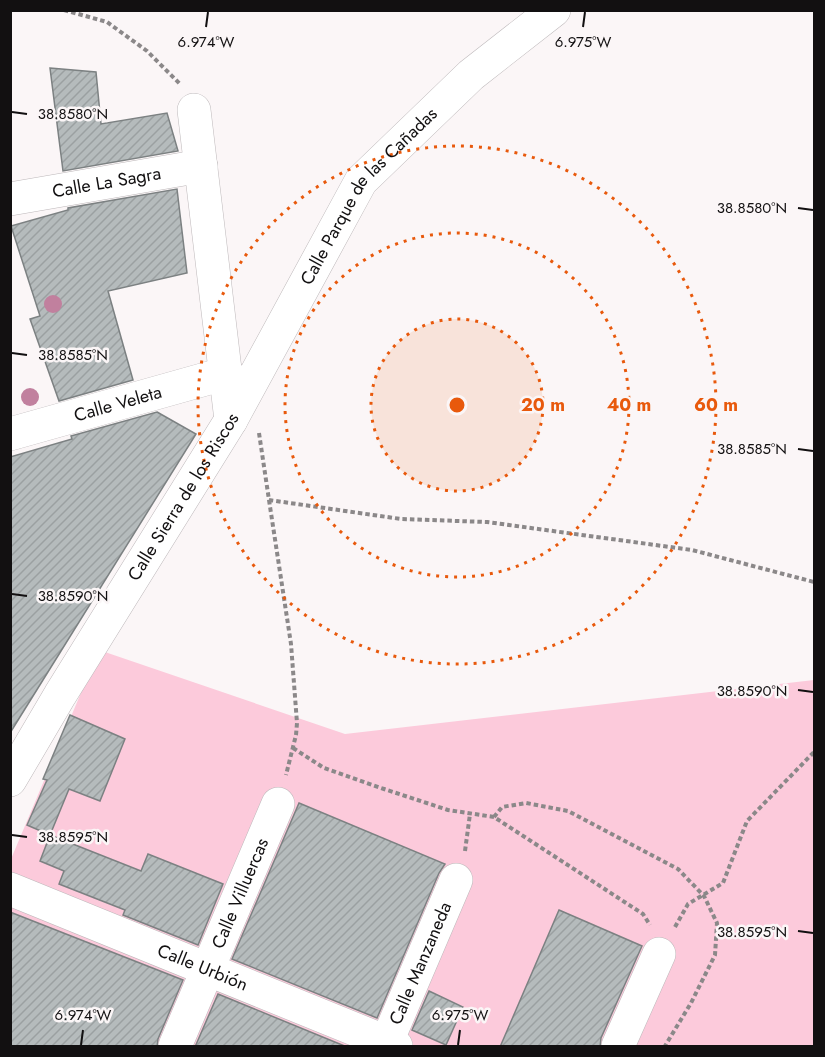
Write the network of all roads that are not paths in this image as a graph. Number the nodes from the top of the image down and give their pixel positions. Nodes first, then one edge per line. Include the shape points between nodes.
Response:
1 (554, 10) edge
2 (194, 110) road end
3 (201, 166) junction
4 (10, 199) edge
5 (227, 373) junction
6 (245, 424) junction
7 (10, 434) edge
8 (10, 780) edge
9 (278, 804) road end
10 (456, 880) road end
11 (10, 889) edge
12 (660, 954) road end
13 (208, 970) junction
14 (389, 1045) edge
15 (175, 1047) edge
16 (618, 1047) edge

1 - 6 street, Calle Parque de las Cañadas via 471,75 361,181
2 - 3 street, Calle Sierra de los Riscos
3 - 4 street, Calle La Sagra
3 - 5 street, Calle Sierra de los Riscos
5 - 6 street, Calle Sierra de los Riscos
5 - 7 street, Calle Veleta
6 - 8 street, Calle Sierra de los Riscos via 66,685
9 - 13 street, Calle Villuercas
10 - 14 street, Calle Manzaneda
11 - 13 street, Calle Urbión
12 - 16 street
13 - 14 street, Calle Urbión
13 - 15 street, Calle Villuercas

